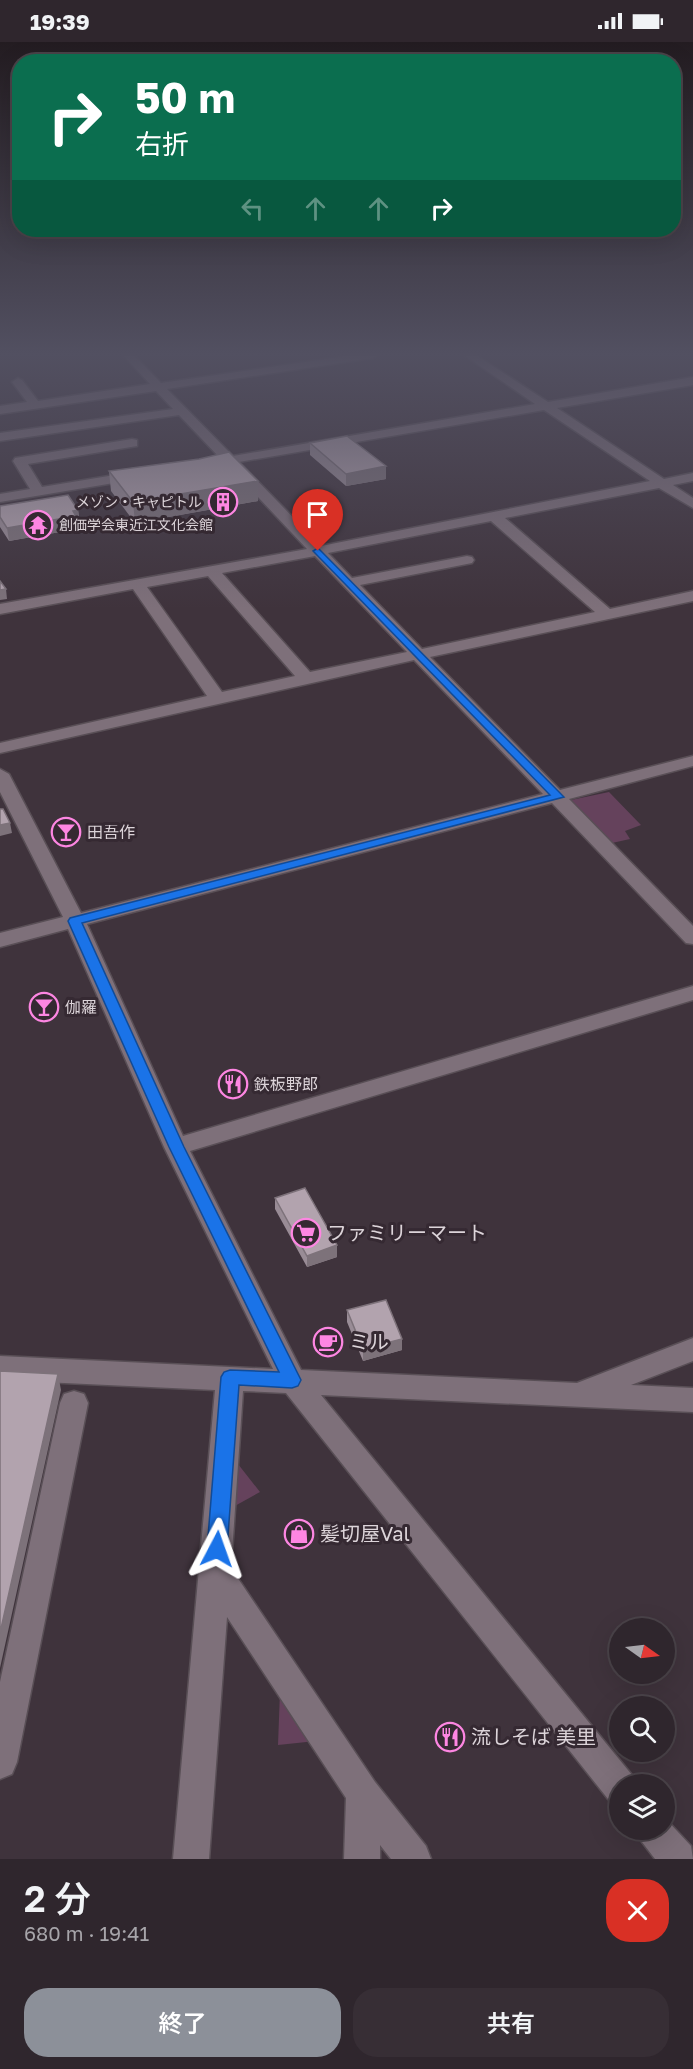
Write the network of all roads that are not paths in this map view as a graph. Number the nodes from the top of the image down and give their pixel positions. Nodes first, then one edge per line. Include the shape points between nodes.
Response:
1 (209, 440) edge
2 (344, 440) edge
3 (596, 440) edge
4 (132, 443) dead end
5 (228, 460) junction
6 (206, 464) edge
7 (150, 473) edge
8 (693, 477) edge
9 (660, 483) junction
10 (38, 492) junction
11 (0, 498) edge
12 (693, 504) edge
13 (495, 517) junction
14 (318, 551) junction
15 (467, 560) dead end
16 (211, 570) junction
17 (348, 583) junction
18 (137, 584) junction
19 (693, 596) edge
20 (0, 609) edge
21 (606, 614) junction
22 (418, 655) junction
23 (306, 678) junction
24 (218, 699) junction
25 (0, 748) edge
26 (693, 761) edge
27 (0, 774) edge
28 (558, 797) junction
29 (75, 921) junction
30 (693, 938) edge
31 (0, 940) edge
32 (693, 993) edge
33 (176, 1147) junction
34 (693, 1349) edge
35 (0, 1368) edge
36 (230, 1377) junction
37 (292, 1380) junction
38 (583, 1392) junction
39 (693, 1400) edge
40 (74, 1402) dead end
41 (215, 1571) junction
42 (0, 1762) edge
43 (610, 1774) edge
44 (363, 1794) junction
45 (662, 1840) edge
46 (191, 1859) edge
47 (362, 1859) edge
48 (413, 1859) edge
49 (678, 1859) edge

1 - 5 street
2 - 5 street
3 - 9 street
4 - 10 street via 20,461
5 - 6 street
5 - 14 street
7 - 10 street
8 - 9 street
9 - 12 street
9 - 13 street
10 - 11 street
13 - 14 street
13 - 21 street
14 - 16 street
14 - 17 street
15 - 17 street
16 - 18 street
16 - 23 street
17 - 22 street
18 - 20 street
18 - 24 street
19 - 21 street
21 - 22 street
22 - 23 street
22 - 28 street
23 - 24 street
24 - 25 street
26 - 28 street
27 - 29 street
28 - 29 street
28 - 30 street
29 - 31 street
29 - 33 street
32 - 33 street
33 - 37 street
34 - 38 street
35 - 36 street
36 - 37 street
36 - 41 street
37 - 38 street
37 - 43 street
38 - 39 street
40 - 42 street
41 - 44 street
41 - 46 street
44 - 47 street
44 - 48 street
45 - 49 street

